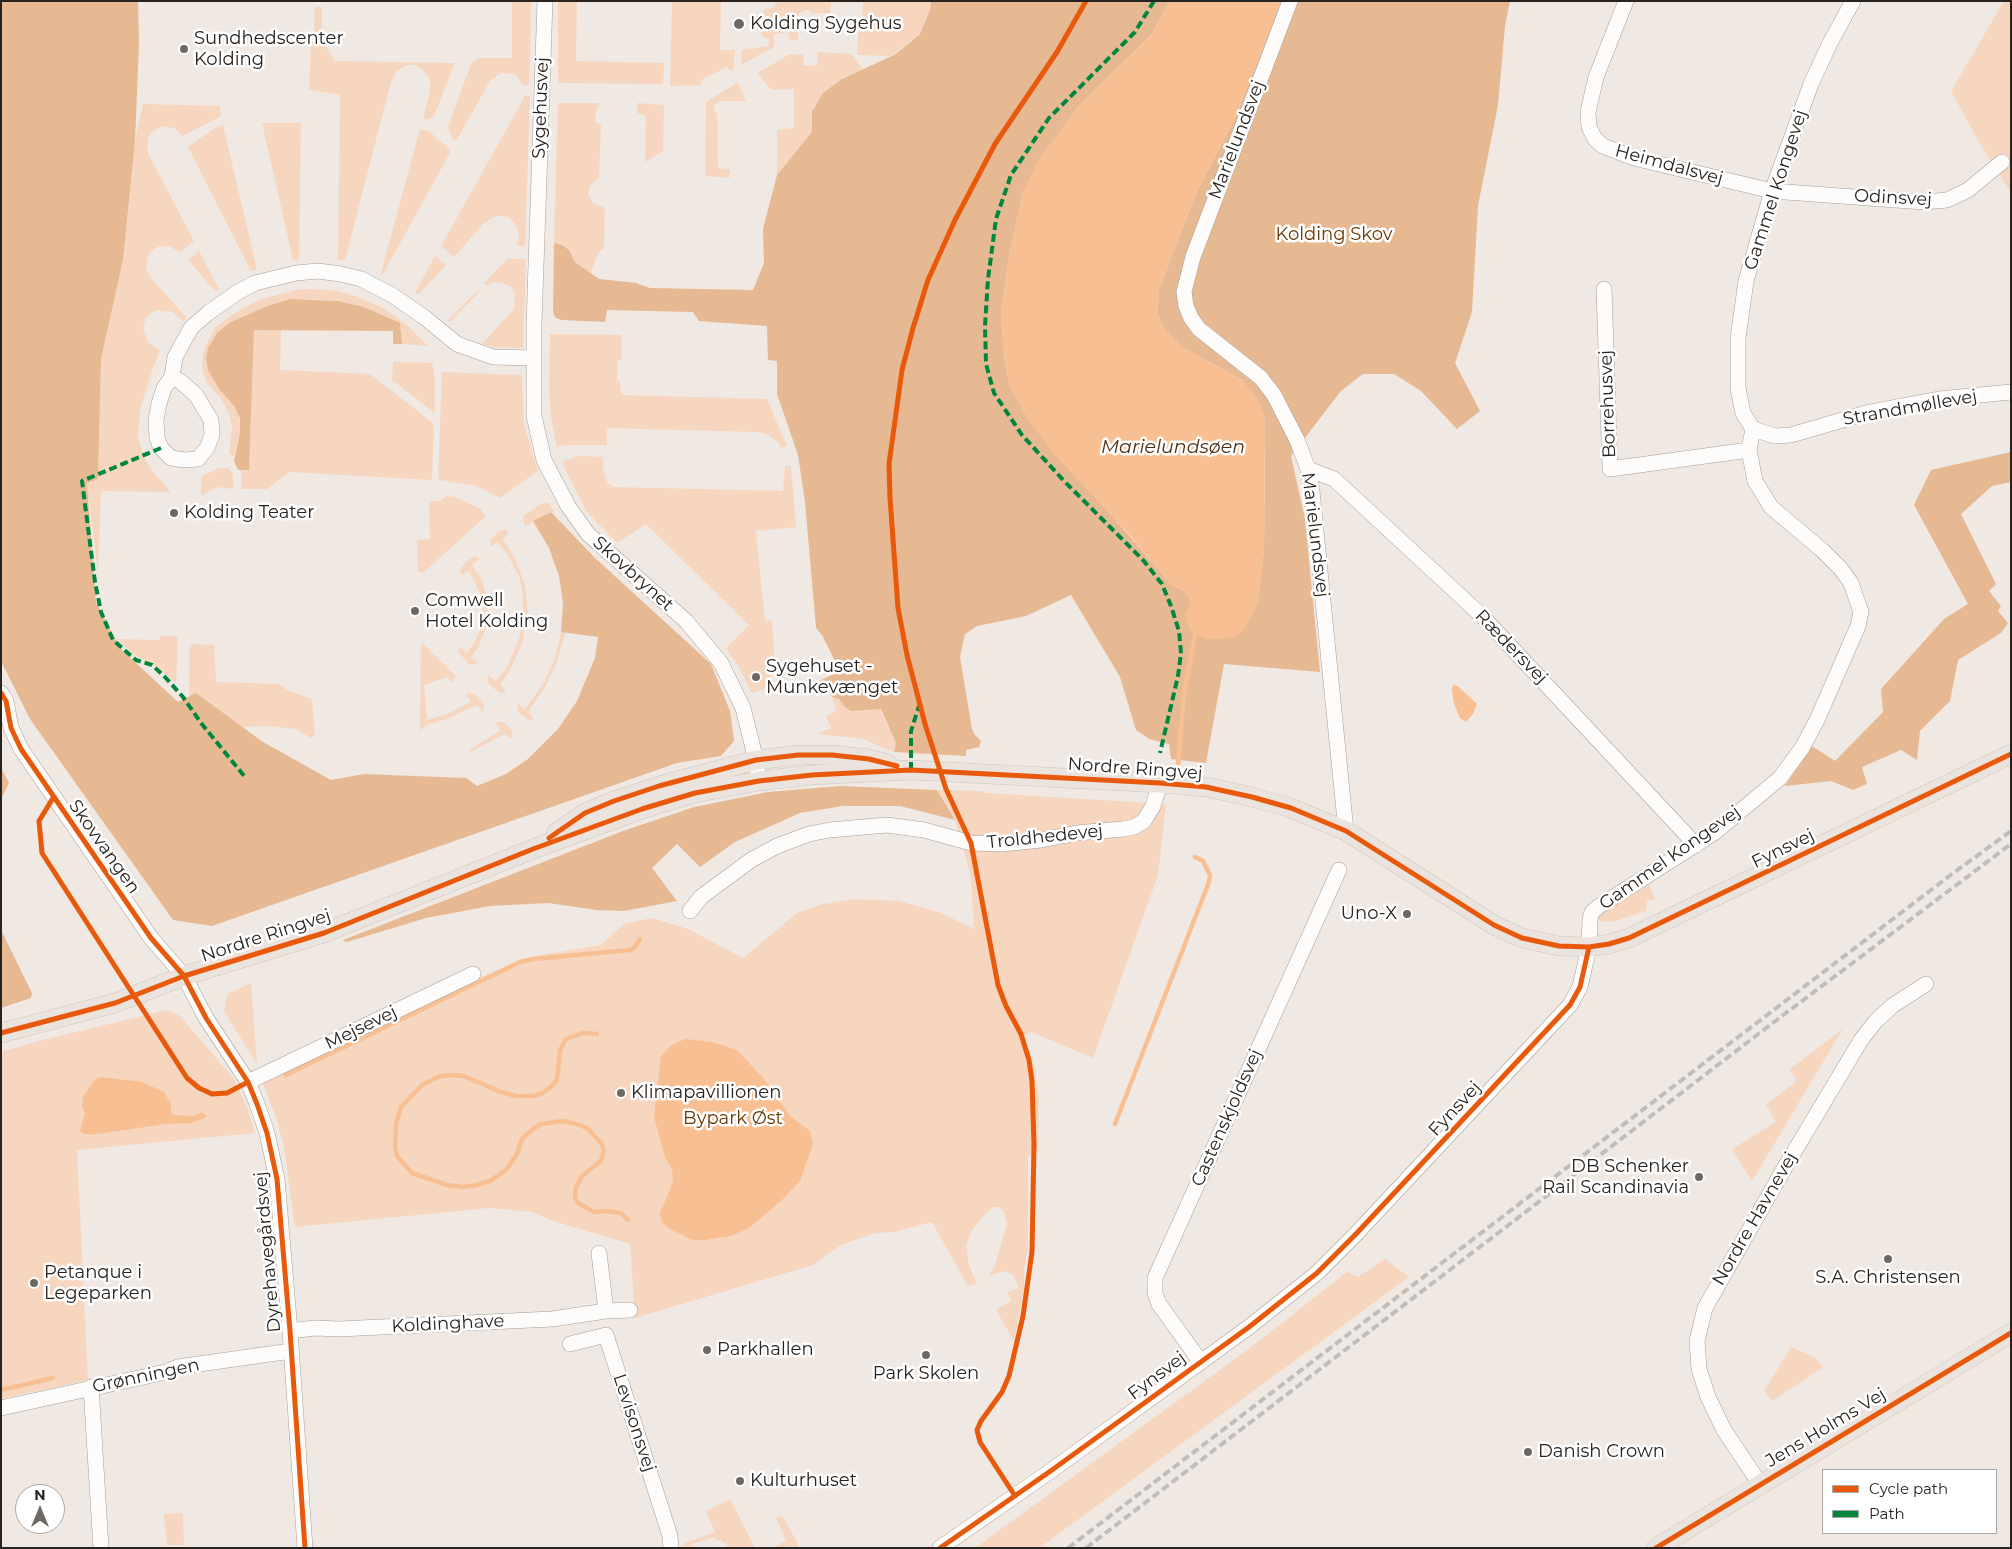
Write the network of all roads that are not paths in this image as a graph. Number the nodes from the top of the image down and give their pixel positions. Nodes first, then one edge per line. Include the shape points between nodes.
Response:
1 (545, 1) edge
2 (1290, 1) edge
3 (1626, 1) edge
4 (1853, 1) edge
5 (2002, 162) dead end
6 (1772, 191) junction
7 (539, 215) joint
8 (1604, 289) dead end
9 (534, 358) junction
10 (172, 377) junction
11 (2011, 392) edge
12 (1753, 429) junction
13 (1749, 450) junction
14 (1308, 469) junction
15 (1, 693) edge
16 (6, 722) edge
17 (2011, 754) edge
18 (756, 760) junction
19 (911, 770) junction
20 (759, 780) junction
21 (1160, 782) junction
22 (1346, 831) junction
23 (1696, 845) junction
24 (533, 849) junction
25 (1339, 870) dead end
26 (690, 911) dead end
27 (1588, 947) junction
28 (473, 974) dead end
29 (184, 976) junction
30 (1926, 984) dead end
31 (1, 1033) edge
32 (248, 1082) junction
33 (599, 1253) dead end
34 (630, 1310) dead end
35 (606, 1311) junction
36 (290, 1331) junction
37 (2011, 1333) edge
38 (570, 1344) dead end
39 (291, 1351) junction
40 (1200, 1361) junction
41 (91, 1388) junction
42 (1, 1408) edge
43 (1760, 1484) junction
44 (101, 1548) edge
45 (305, 1548) edge
46 (671, 1548) edge
47 (940, 1548) edge
48 (1656, 1548) edge

1 - 7 street, Sygehusvej
2 - 14 street, Marielundsvej via 1192,257 1184,292 1186,306 1199,329 1261,378 1274,395
3 - 6 street, Heimdalsvej via 1596,78 1588,112 1589,127 1596,139 1603,146 1634,158
4 - 6 street, Gammel Kongevej via 1811,84
5 - 6 street, Odinsvej via 1968,190 1947,200 1924,202
6 - 12 street, Gammel Kongevej via 1746,281 1738,338 1738,388 1743,413
7 - 9 street, Skovbrynet
8 - 13 street, Borrehusvej via 1610,469
9 - 10 street via 493,357 457,344 392,295 361,279 318,271 255,283 208,313 191,328 175,357
9 - 18 street, Skovbrynet via 534,416 544,460 555,485 588,534 686,621 721,663 743,708
10 - 10 street via 159,404 156,420 158,444 171,458 198,458 212,435 211,420 196,395
11 - 12 street, Strandmøllevej via 1939,399 1870,412 1791,435 1775,436
12 - 13 street, Gammel Kongevej
13 - 23 street, Gammel Kongevej via 1755,481 1762,494 1772,507 1841,569 1851,583 1861,612 1854,635 1802,748 1780,778
14 - 22 street, Marielundsvej
14 - 23 street, Rædersvej via 1334,479 1482,616
15 - 16 street, Skovvangen via 6,702
16 - 29 street, Skovvangen via 129,907
17 - 27 main road, Fynsvej via 1628,938
18 - 19 main road, Nordre Ringvej via 798,755 832,756 869,760
18 - 20 street, Skovbrynet
18 - 24 main road, Nordre Ringvej via 614,801 585,813
19 - 20 main road, Nordre Ringvej
19 - 21 main road, Nordre Ringvej
20 - 24 main road, Nordre Ringvej via 695,793 642,809
21 - 22 main road, Nordre Ringvej via 1252,797 1291,808
21 - 26 street, Troldhedevej via 1144,822 1123,829 1002,844 971,843 924,830 888,826 808,834 750,860 701,897
22 - 27 main road, Nordre Ringvej via 1508,932 1540,943
23 - 27 street, Gammel Kongevej via 1592,912
24 - 29 main road, Nordre Ringvej via 324,933
25 - 40 street, Castenskjoldsvej via 1155,1278 1159,1304
27 - 40 street, Fynsvej via 1580,987 1570,1005 1544,1035 1317,1273
28 - 32 street, Mejsevej
29 - 31 main road, Nordre Ringvej via 115,1003
29 - 32 street, Dyrehavegårdsvej via 206,1018
30 - 43 street, Nordre Havnevej via 1892,1006 1861,1040 1705,1308 1697,1341 1699,1369 1724,1430
32 - 36 street, Dyrehavegårdsvej via 265,1127 277,1179
33 - 35 street
34 - 35 street, Koldinghave
35 - 36 street, Koldinghave via 552,1319
36 - 39 street, Dyrehavegårdsvej
37 - 43 main road, Jens Holms Vej
38 - 46 street, Levisonsvej via 606,1334 670,1536
39 - 41 street, Grønningen via 178,1367
39 - 45 street, Dyrehavegårdsvej
40 - 47 street, Fynsvej
41 - 42 street, Grønningen
41 - 44 street
43 - 48 main road, Jens Holms Vej

